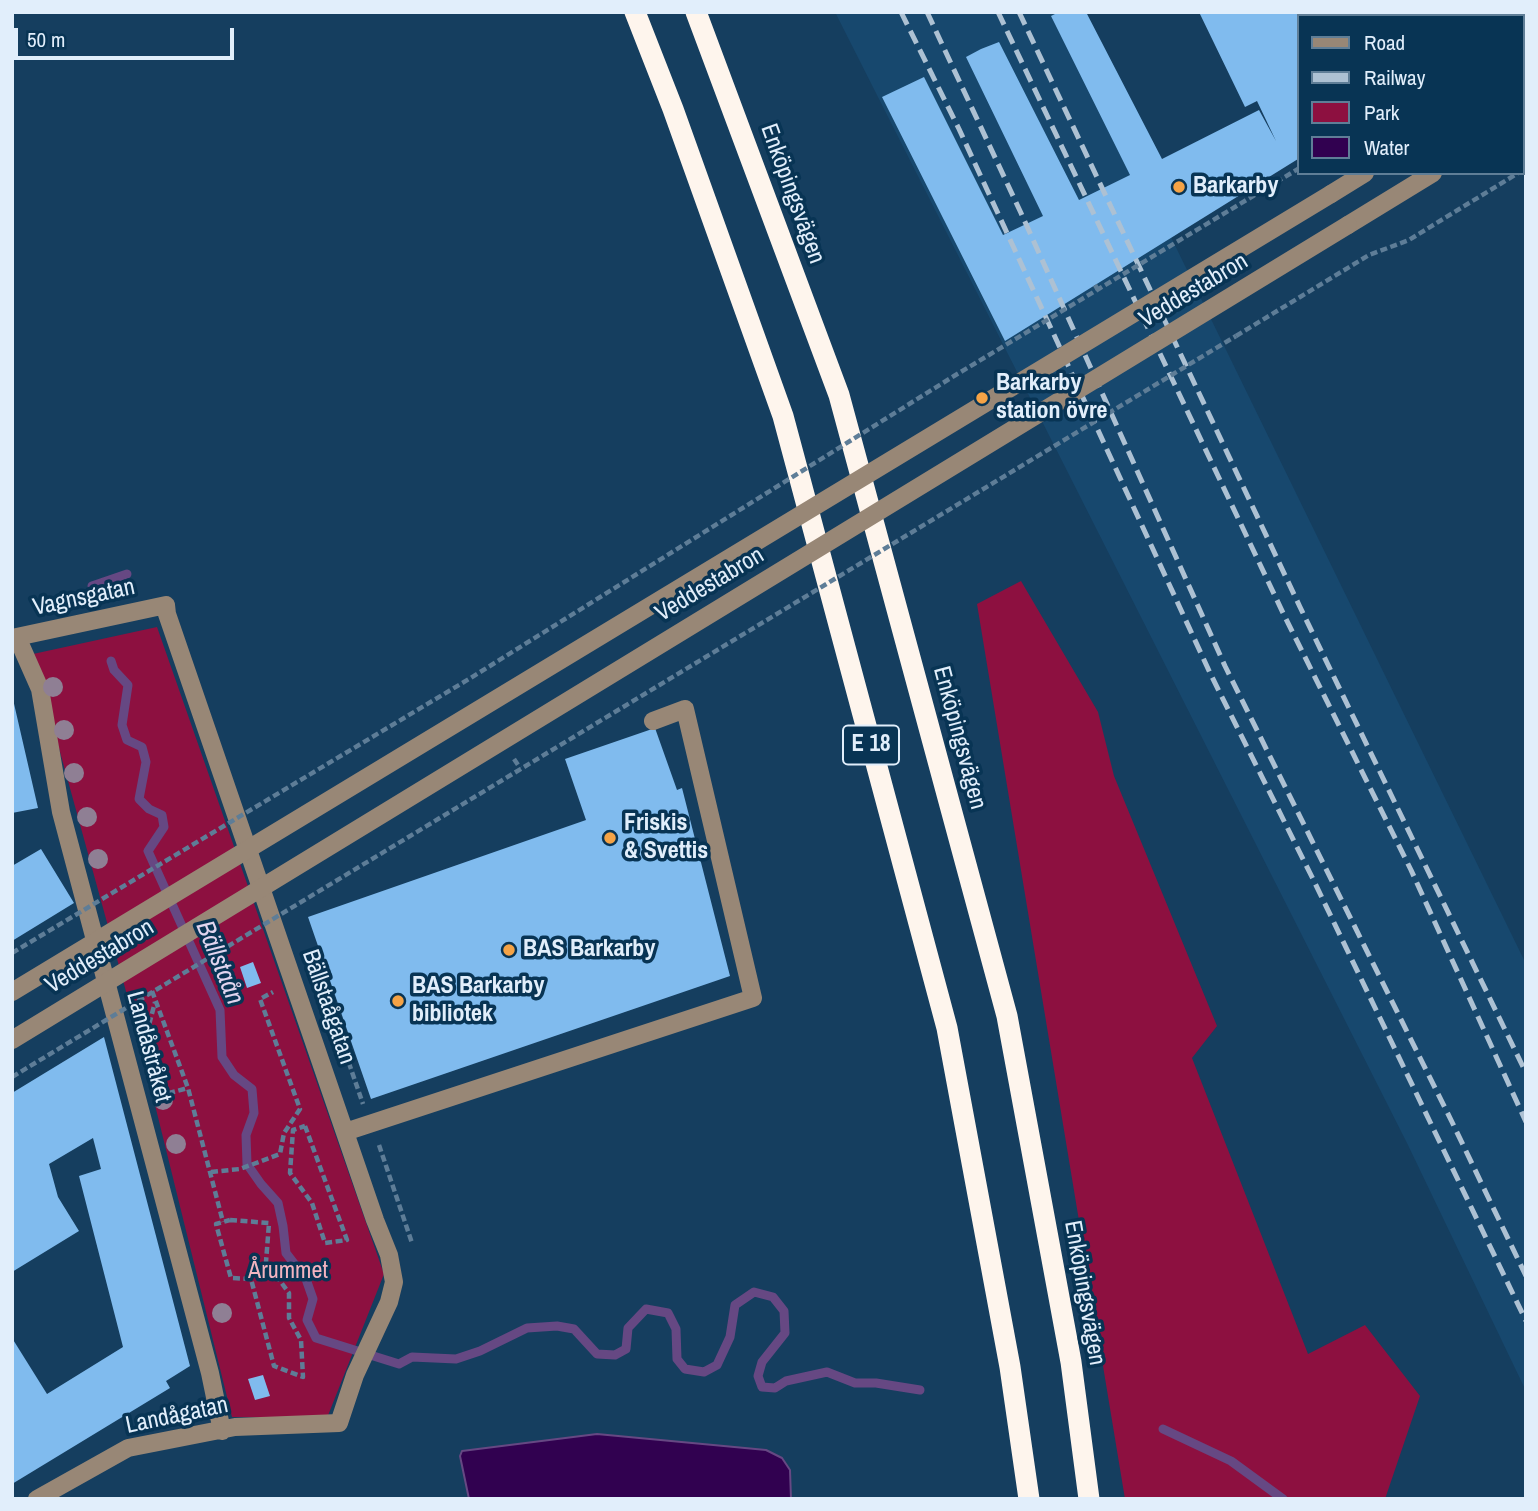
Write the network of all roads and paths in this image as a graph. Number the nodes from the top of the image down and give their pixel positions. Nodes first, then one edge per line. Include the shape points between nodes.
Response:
1 (635, 12) edge
2 (696, 12) edge
3 (1296, 170) edge
4 (1362, 175) edge
5 (1430, 175) edge
6 (1515, 175) edge
7 (166, 606) joint
8 (15, 638) edge
9 (653, 721) dead end
10 (274, 825) dead end
11 (245, 841) junction
12 (12, 953) edge
13 (278, 989) dead end
14 (152, 990) junction
15 (12, 992) edge
16 (155, 1001) junction
17 (148, 1029) dead end
18 (12, 1040) edge
19 (12, 1077) edge
20 (345, 1132) junction
21 (211, 1172) junction
22 (223, 1222) junction
23 (347, 1240) joint
24 (339, 1423) joint
25 (222, 1430) junction
26 (37, 1499) edge
27 (1029, 1499) edge
28 (1089, 1499) edge

1 - 27 highway, E 18 via 783,416 943,1014 1010,1367
2 - 28 highway, Enköpingsvägen / E 18 via 839,395 1007,1016 1071,1362
3 - 12 path, bridge
4 - 15 street, Veddestabron, bridge
5 - 18 street, Veddestabron, bridge
6 - 14 path, bridge via 1409,240 1369,255
7 - 8 street, Vagnsgatan
7 - 11 street, Bällstaågatan
8 - 25 street, Landåstråket via 40,689 61,812
9 - 20 street via 685,709 753,998
10 - 11 street
11 - 20 street, Bällstaågatan
13 - 21 path via 260,999 300,1109 284,1133 280,1154 240,1169
14 - 16 path, bridge
14 - 19 path, bridge
16 - 17 path
16 - 21 path via 188,1088
20 - 24 street, Bällstaågatan via 389,1255 394,1282
21 - 22 path
22 - 22 path via 269,1223 266,1262 289,1293 289,1318 301,1340 303,1377 274,1366 251,1279 231,1278 216,1224
23 - 23 path via 325,1243 312,1203 290,1173 293,1130 305,1126
24 - 25 street, Landågatan
25 - 26 street, Landågatan via 128,1448

